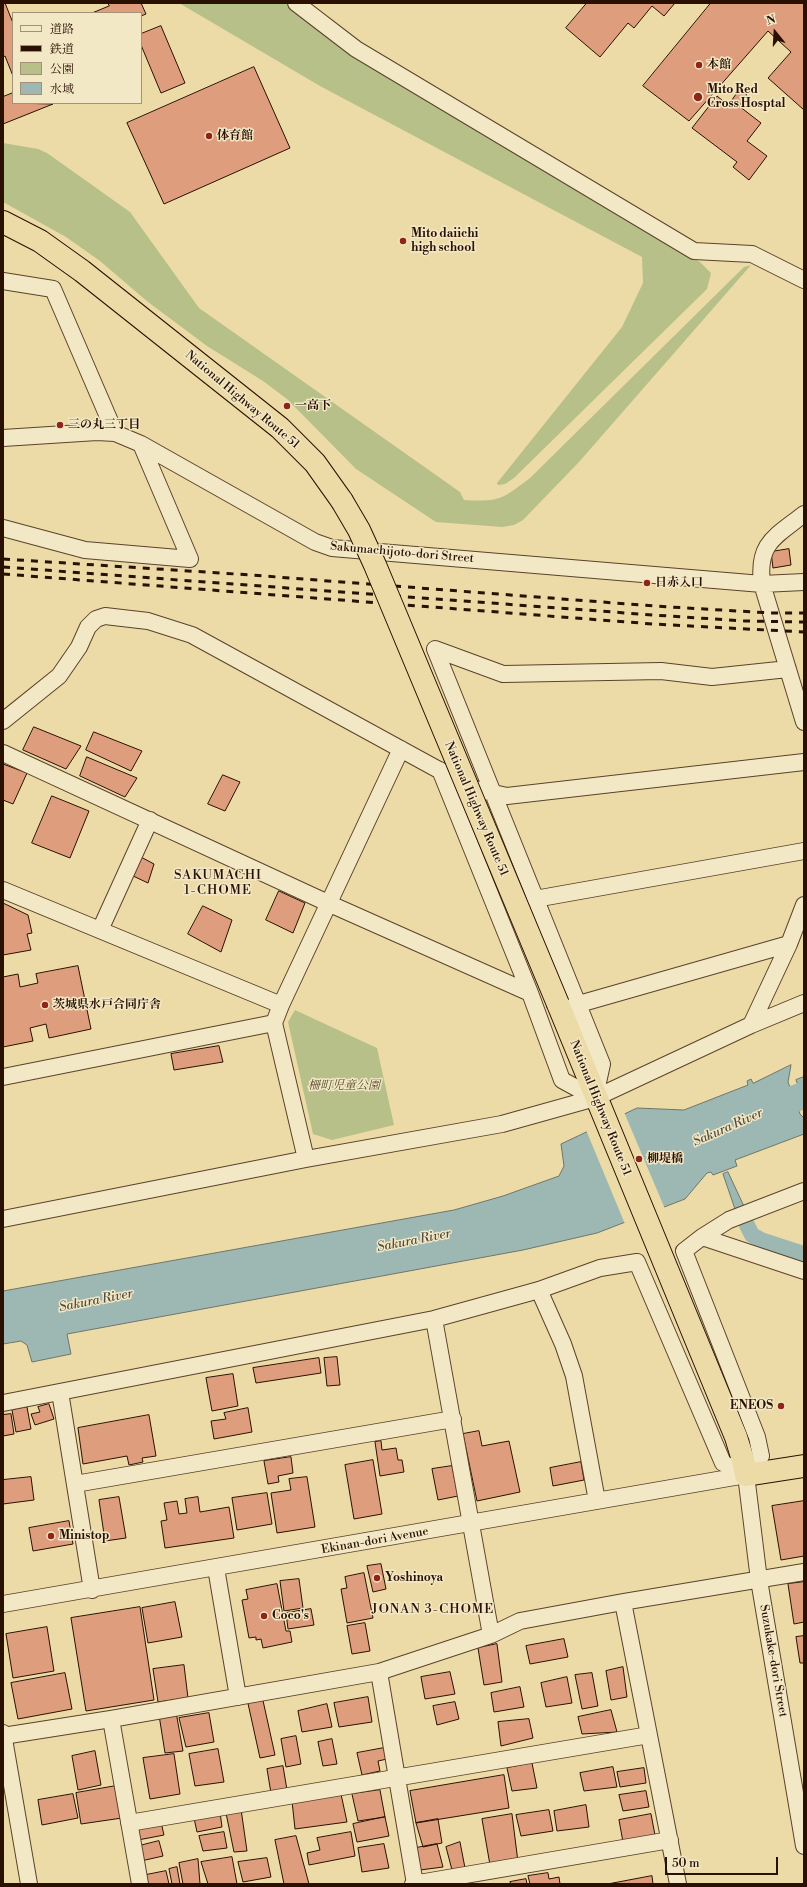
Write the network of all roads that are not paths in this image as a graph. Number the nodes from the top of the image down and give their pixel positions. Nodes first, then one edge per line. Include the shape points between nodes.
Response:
1 (296, 3) edge
2 (3, 222) edge
3 (804, 280) edge
4 (3, 281) edge
5 (116, 433) junction
6 (3, 438) edge
7 (141, 444) junction
8 (804, 514) edge
9 (3, 528) edge
10 (804, 582) edge
11 (762, 584) junction
12 (788, 669) junction
13 (3, 722) edge
14 (804, 722) edge
15 (401, 749) junction
16 (3, 753) edge
17 (804, 762) edge
18 (440, 770) junction
19 (493, 794) junction
20 (150, 820) junction
21 (804, 851) edge
22 (3, 890) edge
23 (535, 899) junction
24 (330, 904) junction
25 (804, 905) edge
26 (100, 930) junction
27 (789, 944) junction
28 (530, 993) junction
29 (804, 1003) edge
30 (568, 1004) junction
31 (281, 1005) junction
32 (274, 1024) junction
33 (751, 1024) junction
34 (3, 1077) edge
35 (599, 1107) junction
36 (306, 1159) junction
37 (804, 1191) edge
38 (3, 1219) edge
39 (702, 1237) junction
40 (804, 1271) edge
41 (539, 1290) junction
42 (434, 1320) junction
43 (60, 1392) junction
44 (3, 1403) edge
45 (453, 1419) junction
46 (804, 1466) edge
47 (746, 1475) junction
48 (75, 1484) junction
49 (597, 1501) junction
50 (470, 1524) junction
51 (216, 1568) junction
52 (804, 1572) edge
53 (759, 1580) junction
54 (92, 1590) junction
55 (623, 1602) junction
56 (3, 1604) edge
57 (491, 1635) junction
58 (379, 1672) junction
59 (238, 1697) junction
60 (111, 1719) junction
61 (3, 1735) edge
62 (649, 1735) junction
63 (397, 1778) junction
64 (129, 1823) junction
65 (670, 1840) junction
66 (804, 1846) edge
67 (29, 1884) edge
68 (140, 1884) edge
69 (414, 1884) edge
70 (678, 1884) edge

1 - 3 street via 356,49 694,251 752,254
2 - 30 highway, National Highway Route 51, bridge via 40,241 82,270 280,428 315,463 359,530
4 - 5 street via 53,289
5 - 6 street, Sakumachijoto-dori Street
5 - 7 street, Sakumachijoto-dori Street
7 - 9 street via 190,559 85,550
7 - 11 street, Sakumachijoto-dori Street via 315,542 332,548
8 - 11 street via 766,547 760,568
10 - 11 street, Sakumachijoto-dori Street
11 - 12 street
12 - 14 street
12 - 19 street via 712,677 661,671 503,674 435,650
13 - 15 street via 59,676 79,647 88,626 96,619 106,616 148,621 192,635
15 - 18 street
15 - 24 street
16 - 20 street
17 - 19 street via 507,796
18 - 19 street via 475,789
18 - 28 street
19 - 23 street
20 - 24 street
20 - 26 street
21 - 23 street
22 - 26 street
23 - 30 street
24 - 28 street
24 - 31 street
25 - 27 street
26 - 31 street
27 - 30 street
27 - 33 street
28 - 35 street via 562,1080
29 - 33 street
30 - 35 highway, National Highway Route 51
31 - 32 street
32 - 34 street
32 - 36 street
33 - 35 street
35 - 36 street
35 - 47 highway, National Highway Route 51 via 736,1437
36 - 38 street
37 - 39 street via 729,1220
39 - 40 street
39 - 47 street via 684,1251 757,1436 762,1456
41 - 42 street
41 - 47 street via 600,1268 637,1262 722,1463
41 - 49 street via 574,1376
42 - 43 street
42 - 45 street
43 - 44 street
43 - 48 street
45 - 48 street
45 - 50 street
46 - 47 highway
47 - 49 street, Ekinan-dori Avenue
47 - 53 street, Suzukake-dori Street
48 - 54 street
49 - 50 street, Ekinan-dori Avenue
50 - 51 street, Ekinan-dori Avenue
50 - 57 street
51 - 54 street, Ekinan-dori Avenue
51 - 59 street
52 - 53 street
53 - 55 street
53 - 66 street, Suzukake-dori Street
54 - 56 street, Ekinan-dori Avenue
55 - 57 street via 520,1621
55 - 62 street
57 - 58 street
58 - 59 street
58 - 63 street
59 - 60 street
60 - 61 street
60 - 64 street
61 - 67 street
62 - 63 street
62 - 65 street
63 - 64 street
63 - 69 street
64 - 68 street
65 - 69 street
65 - 70 street

